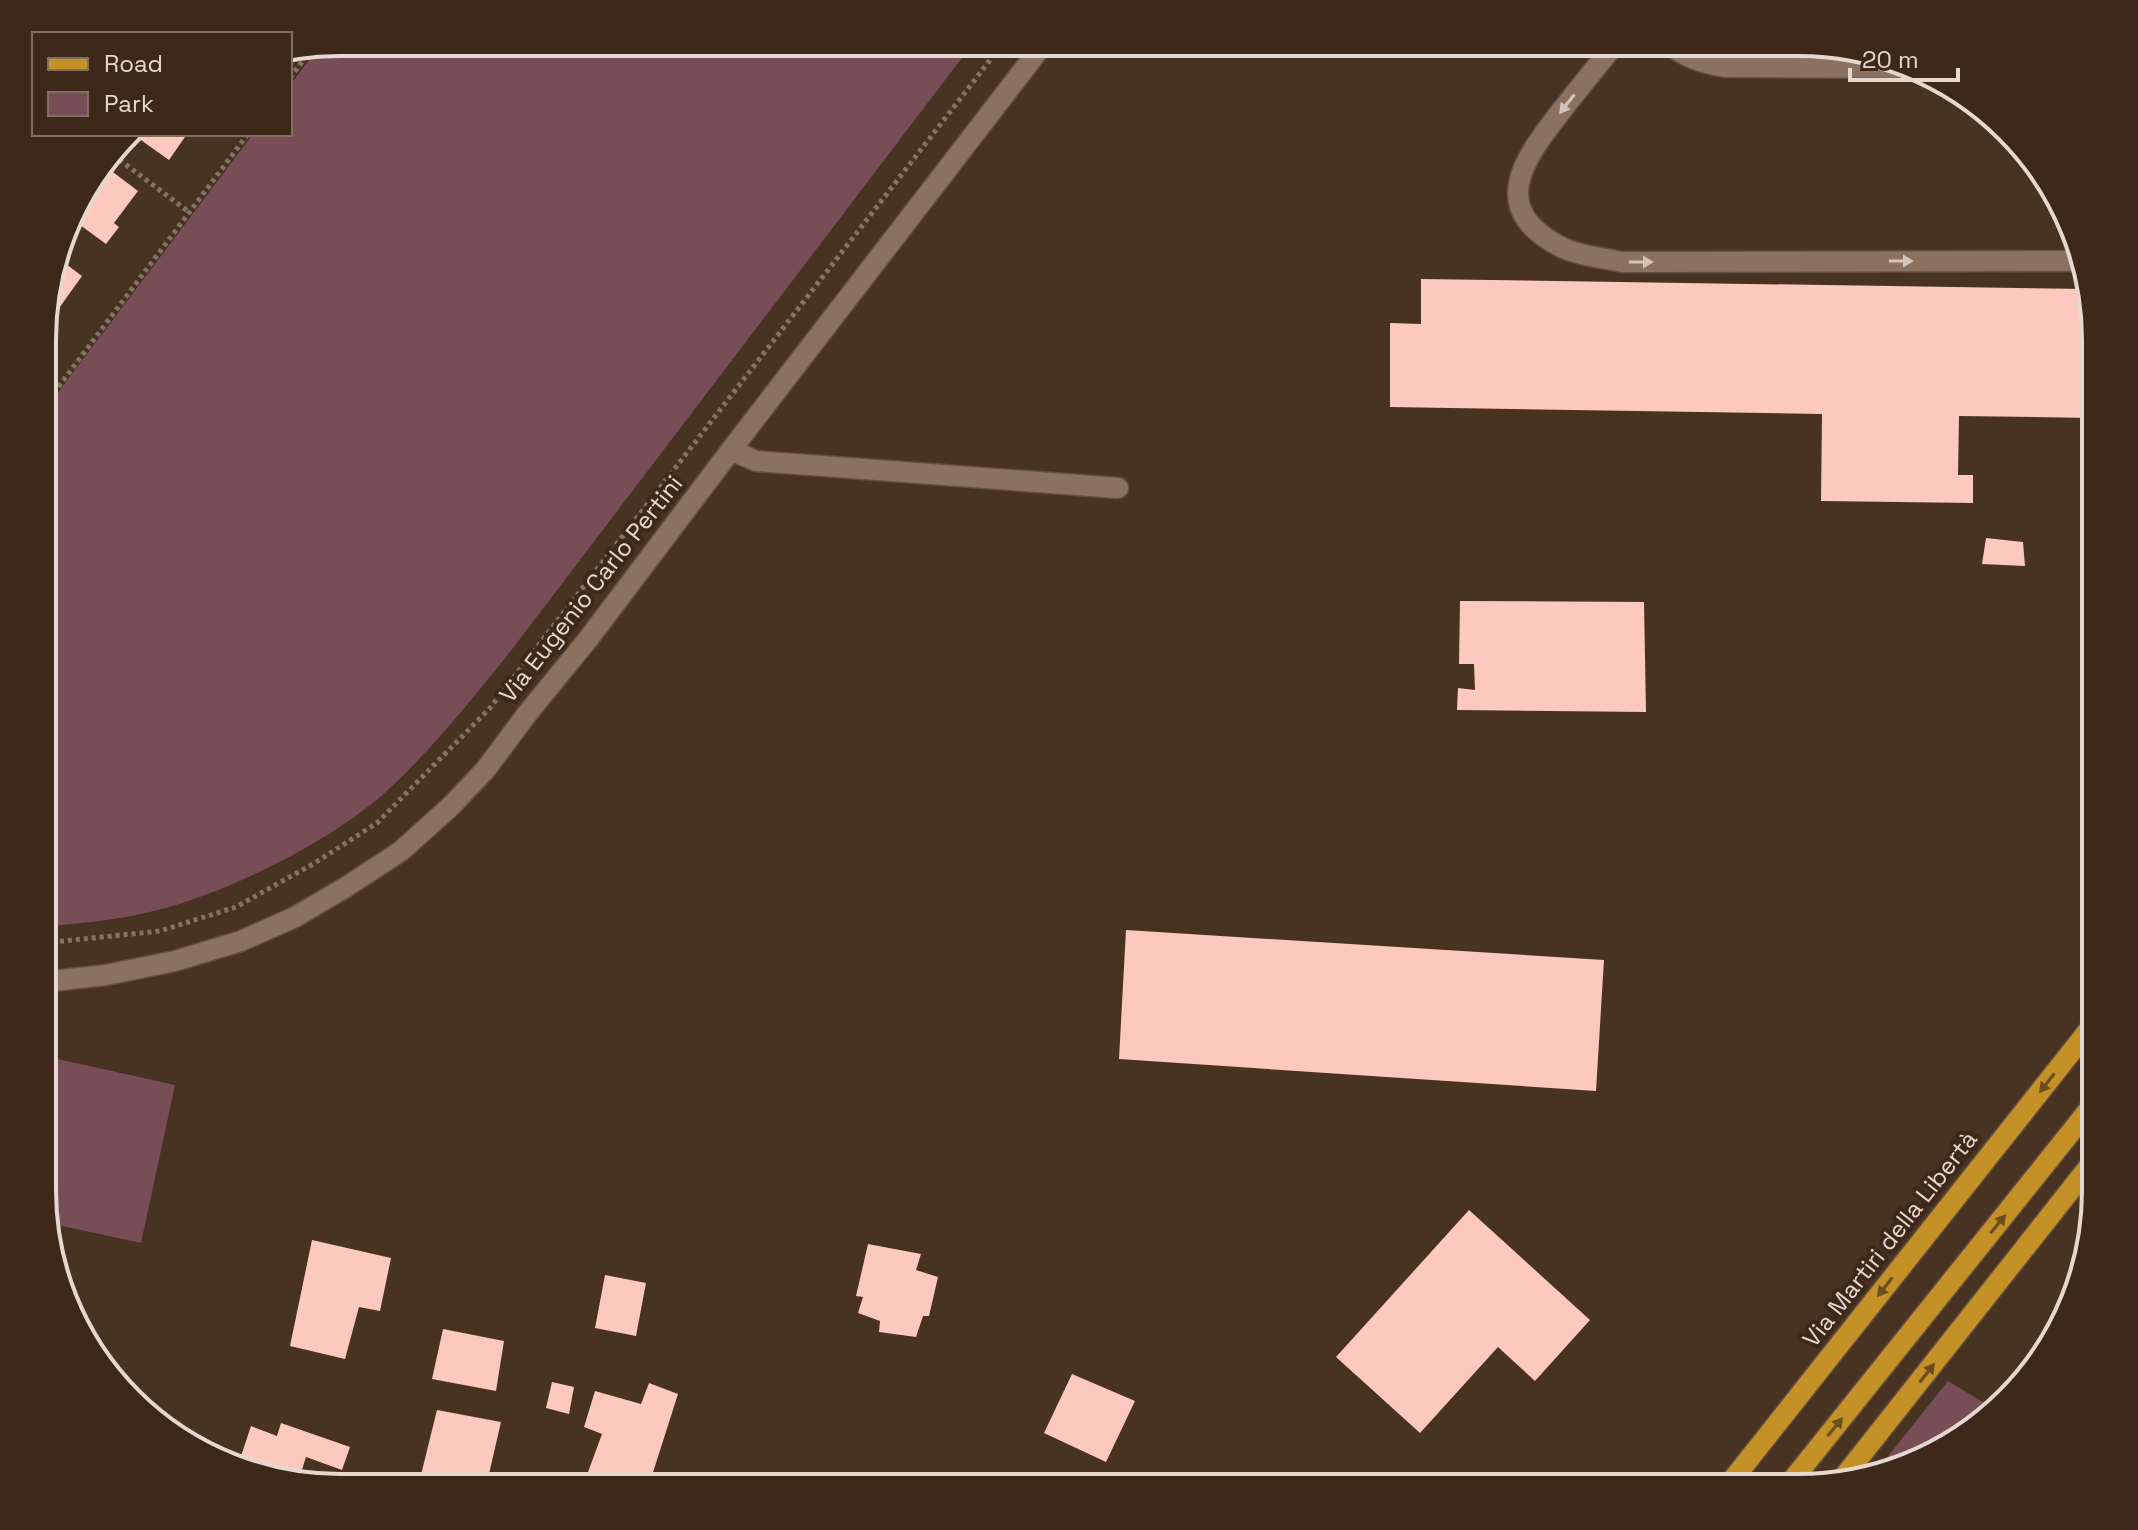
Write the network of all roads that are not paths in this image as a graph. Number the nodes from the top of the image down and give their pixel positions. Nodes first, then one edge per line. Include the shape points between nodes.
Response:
1 (1034, 56) edge
2 (1605, 57) edge
3 (1687, 57) edge
4 (1878, 68) edge
5 (2071, 261) edge
6 (731, 450) junction
7 (1118, 488) dead end
8 (57, 981) edge
9 (2082, 1039) edge
10 (2082, 1118) edge
11 (2082, 1175) edge
12 (1850, 1470) edge
13 (1737, 1474) edge
14 (1797, 1474) edge

1 - 6 street, Via Eugenio Carlo Pertini
2 -> 5 street via 1531,149 1517,185 1521,210 1535,231 1566,249 1622,262
3 - 4 street via 1725,67
6 - 7 street via 756,461
6 - 8 street, Via Eugenio Carlo Pertini via 486,769 401,851 295,917 241,941 175,961
9 -> 13 main road, Via Martiri della Libertà
14 -> 10 main road
12 -> 11 main road

